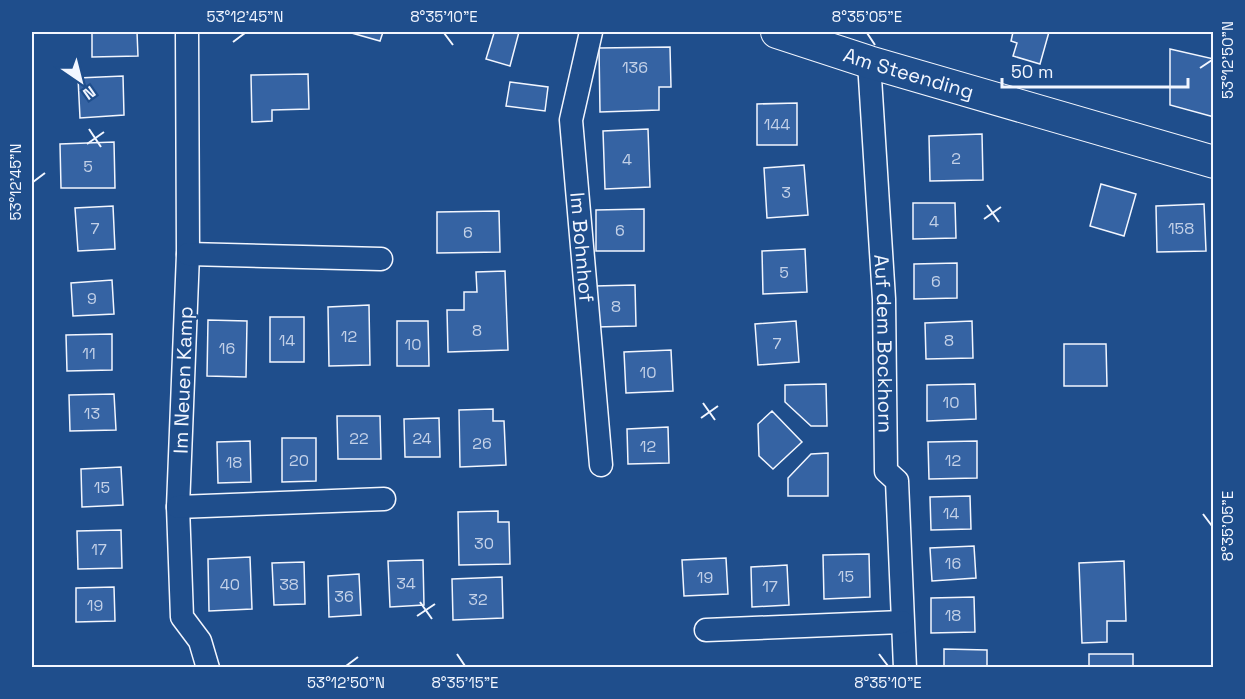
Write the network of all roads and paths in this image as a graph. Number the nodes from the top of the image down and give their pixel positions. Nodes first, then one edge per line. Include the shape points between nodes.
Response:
1 (187, 32) edge
2 (591, 32) edge
3 (777, 32) edge
4 (869, 62) junction
5 (1214, 162) edge
6 (188, 254) junction
7 (381, 259) dead end
8 (601, 465) dead end
9 (384, 499) dead end
10 (178, 507) junction
11 (902, 622) junction
12 (706, 630) dead end
13 (208, 668) edge
14 (905, 668) edge

1 - 6 street, Im Neuen Kamp
2 - 8 street, Im Bohnhof via 571,120
3 - 4 street, Am Steending
4 - 5 street, Am Steending
4 - 11 street, Auf dem Bockhorn via 884,299 886,471 897,481
6 - 7 street
6 - 10 street, Im Neuen Kamp
9 - 10 street
10 - 13 street, Im Neuen Kamp via 182,616 200,641
11 - 12 street
11 - 14 street, Auf dem Bockhorn

